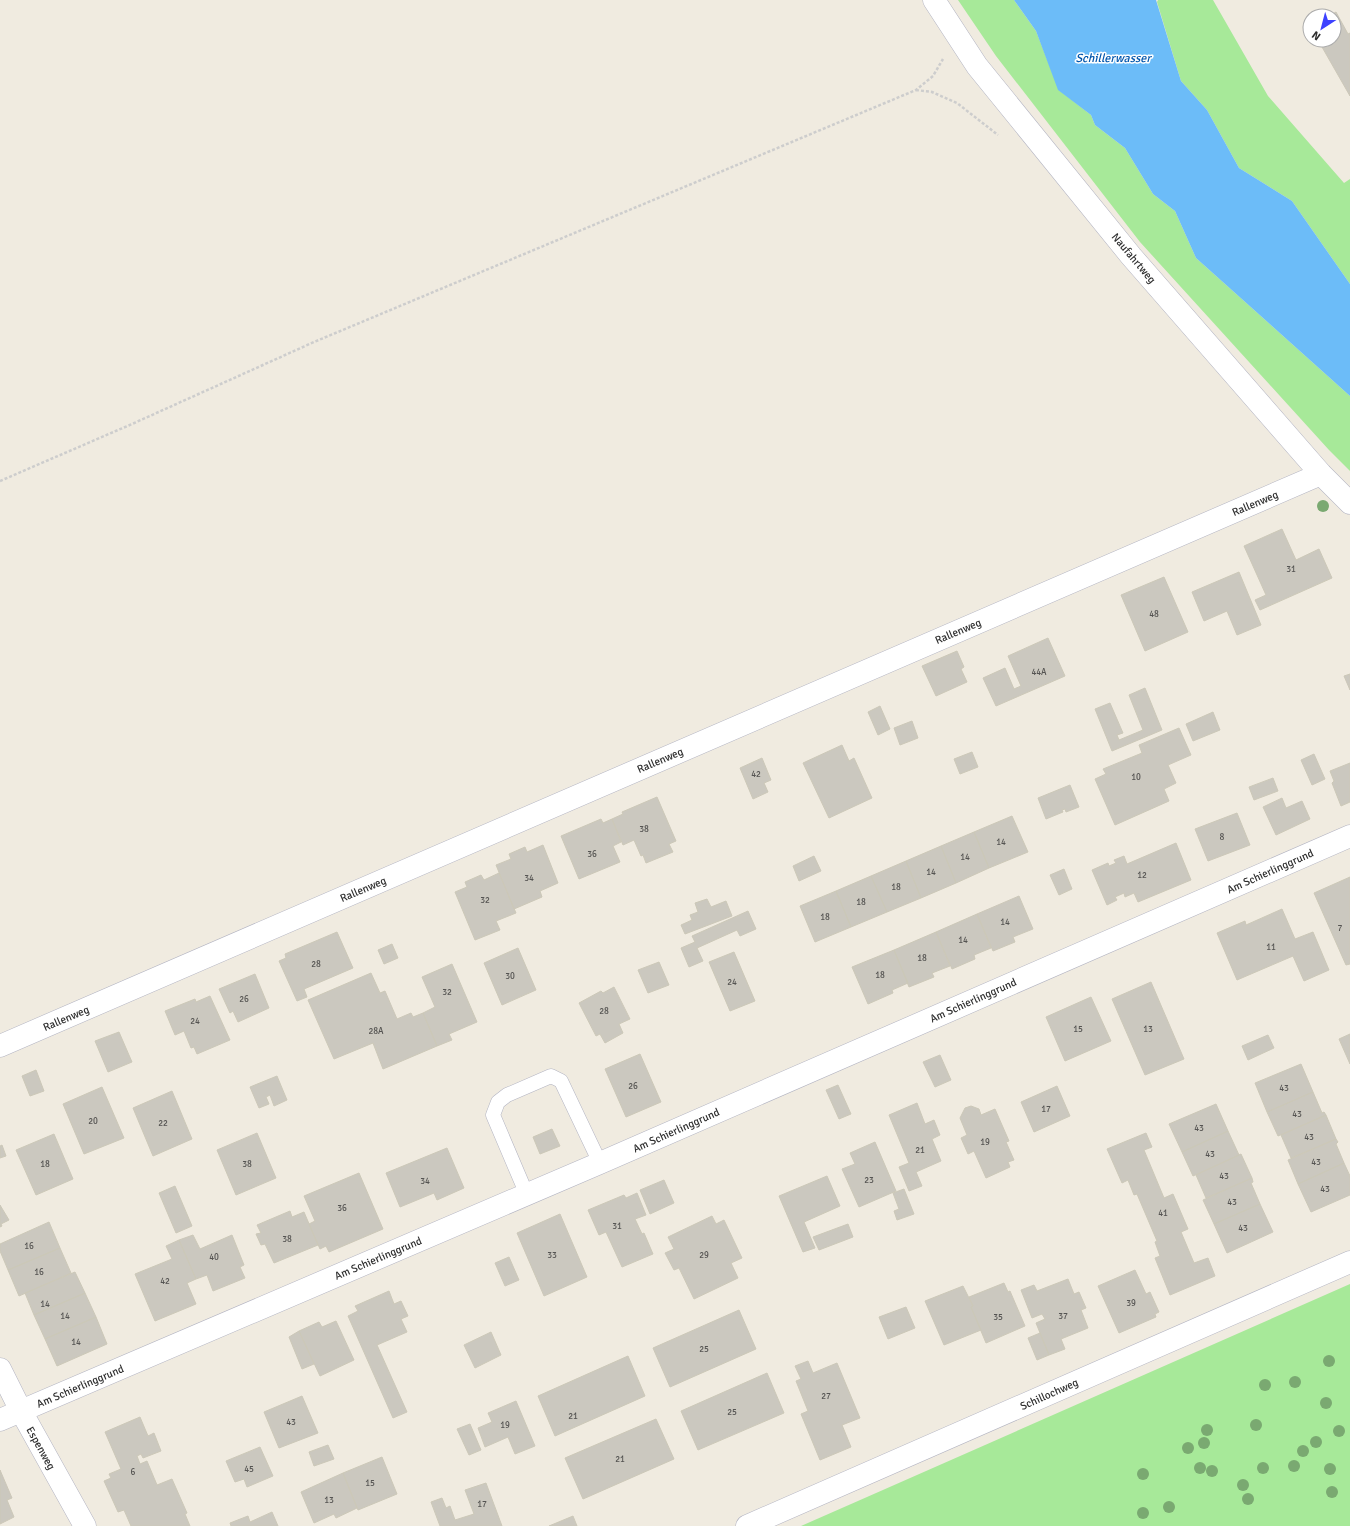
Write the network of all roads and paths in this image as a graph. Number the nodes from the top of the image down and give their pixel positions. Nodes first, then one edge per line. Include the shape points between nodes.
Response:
1 (934, 0) edge
2 (953, 30) junction
3 (1321, 474) junction
4 (0, 481) edge
5 (1350, 503) edge
6 (1350, 836) edge
7 (0, 1046) edge
8 (600, 1163) junction
9 (527, 1195) junction
10 (1350, 1262) edge
11 (0, 1369) edge
12 (21, 1411) junction
13 (0, 1420) edge
14 (85, 1526) edge
15 (747, 1526) edge

1 - 2 street, Naufahrtweg
2 - 3 street, Naufahrtweg via 977,66 1131,256
2 - 4 path via 944,57 933,76 916,90 314,342
3 - 5 street, Naufahrtweg
3 - 7 street, Rallenweg
6 - 8 street, Am Schierlinggrund
8 - 9 street, Am Schierlinggrund
8 - 9 lane via 561,1081 551,1076 507,1095 498,1102 493,1115
9 - 12 street, Am Schierlinggrund
10 - 15 street, Schillochweg
11 - 12 street, Espenweg
12 - 13 street, Am Schierlinggrund
12 - 14 street, Espenweg

